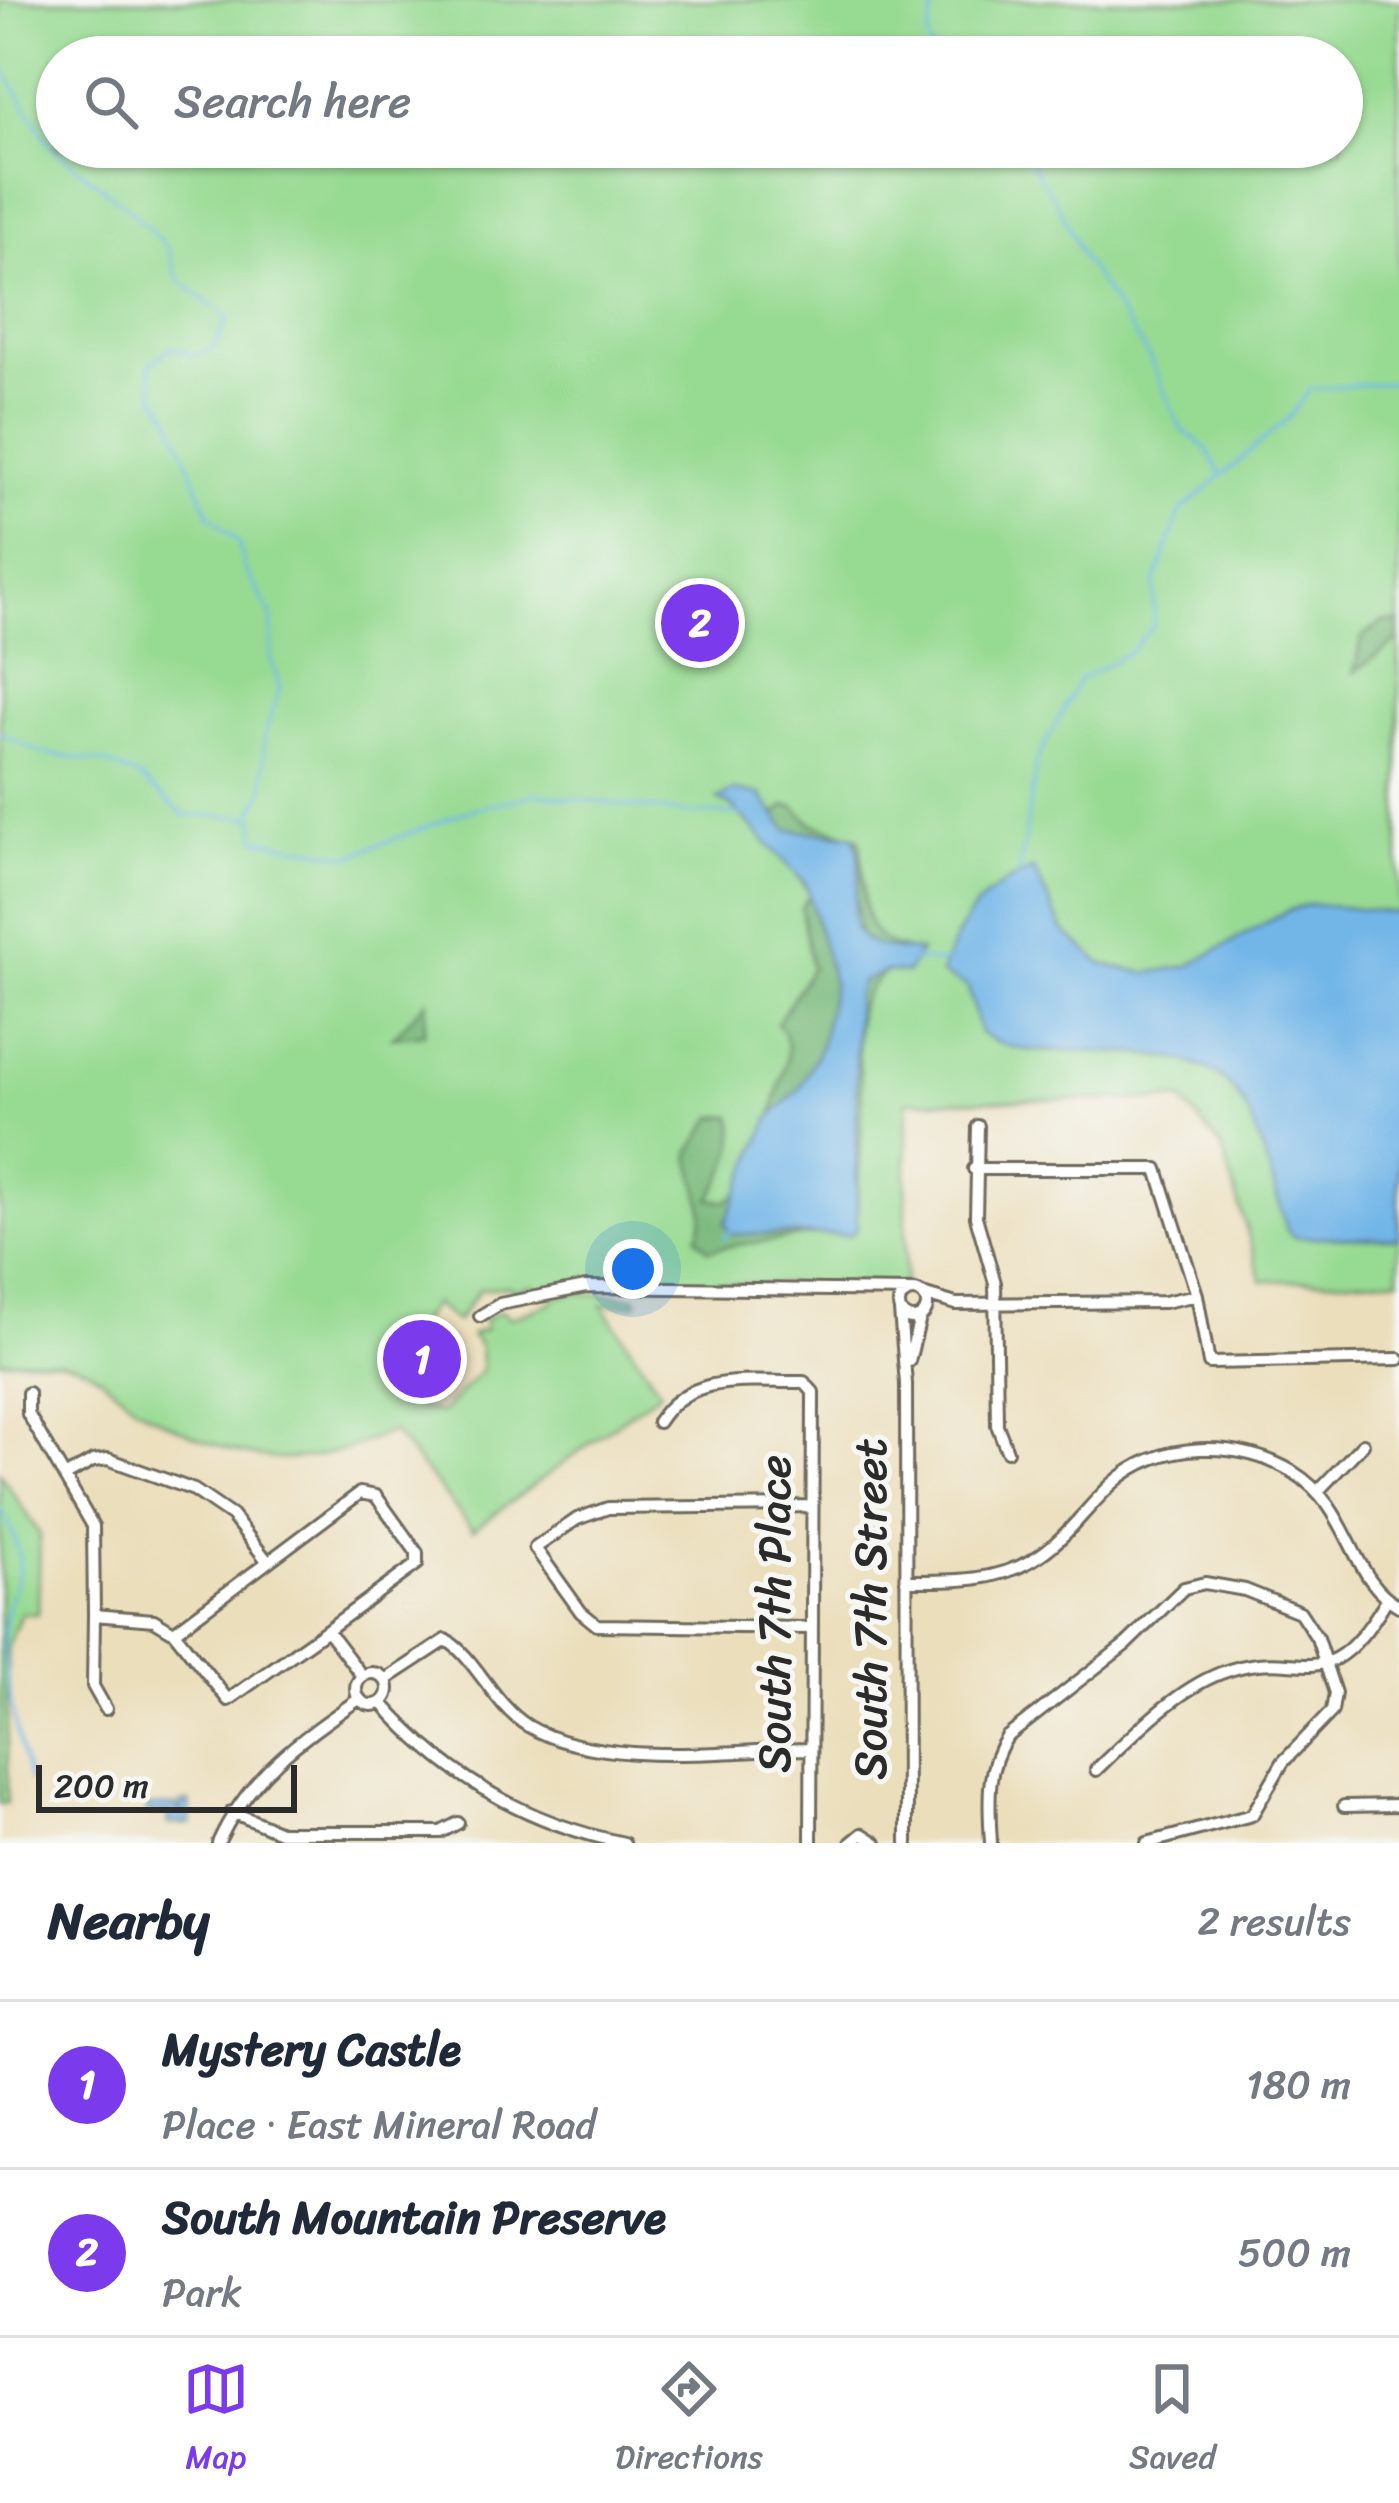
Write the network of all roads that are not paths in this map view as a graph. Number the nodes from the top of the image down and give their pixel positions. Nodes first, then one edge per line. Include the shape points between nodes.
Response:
1 (978, 1126) dead end
2 (974, 1169) junction
3 (879, 1290) junction
4 (918, 1293) junction
5 (1197, 1295) junction
6 (956, 1304) junction
7 (996, 1304) junction
8 (900, 1306) junction
9 (480, 1316) dead end
10 (922, 1317) junction
11 (1399, 1359) edge
12 (906, 1376) junction
13 (28, 1393) dead end
14 (658, 1422) dead end
15 (1363, 1444) dead end
16 (1007, 1451) dead end
17 (67, 1476) junction
18 (1317, 1492) junction
19 (811, 1506) junction
20 (268, 1562) junction
21 (906, 1581) junction
22 (1387, 1599) junction
23 (1399, 1606) edge
24 (94, 1615) junction
25 (811, 1628) junction
26 (327, 1630) junction
27 (174, 1632) junction
28 (1325, 1663) junction
29 (362, 1676) junction
30 (385, 1680) junction
31 (359, 1699) junction
32 (381, 1702) junction
33 (106, 1709) dead end
34 (809, 1749) junction
35 (1096, 1771) dead end
36 (1399, 1805) edge
37 (1344, 1806) dead end
38 (232, 1812) junction
39 (458, 1823) dead end
40 (405, 1838) edge
41 (218, 1843) edge
42 (624, 1843) edge
43 (811, 1843) edge
44 (850, 1843) edge
45 (876, 1843) edge
46 (908, 1843) edge
47 (991, 1843) edge
48 (1147, 1843) edge

1 - 2 street
2 - 5 street via 1157,1168
2 - 7 street
3 - 4 street
3 - 8 street
3 - 9 street via 586,1287 500,1304
4 - 6 street
4 - 8 street
4 - 10 street, South 7th Street via 928,1304
5 - 7 street
5 - 11 street via 1209,1363
6 - 7 street
6 - 10 street
7 - 16 street via 997,1425
8 - 10 street via 909,1319
8 - 12 street, South 7th Street
10 - 12 street, South 7th Street
12 - 21 street, South 7th Street
13 - 17 street via 28,1414
14 - 19 street, South 7th Place via 674,1398 700,1385 810,1386
15 - 18 street
17 - 20 street via 108,1459 194,1490 232,1516
17 - 24 street via 93,1526
18 - 21 street via 1295,1473 1244,1452 1172,1453 1119,1478 1049,1548 1017,1568 971,1580
18 - 22 street via 1351,1537 1366,1578
19 - 25 street, South 7th Place
19 - 25 street via 608,1508 535,1548 597,1625
20 - 26 street via 360,1493 376,1496 417,1564
20 - 27 street
21 - 46 street, South 7th Street
22 - 23 street
22 - 28 street via 1360,1640
24 - 27 street via 154,1620
24 - 33 street via 93,1686
25 - 34 street, South 7th Place
26 - 27 street via 228,1700
26 - 29 street
28 - 35 street via 1248,1666 1209,1678
28 - 47 street via 1300,1612 1282,1602 1205,1583 1184,1588 1007,1737 990,1780
28 - 48 street via 1332,1711 1283,1762 1252,1815
29 - 30 street
29 - 31 street
30 - 32 street
30 - 34 street via 446,1640 501,1704 559,1740 603,1751
31 - 32 street
31 - 38 street via 264,1770
32 - 42 street via 443,1762 505,1803 557,1828
34 - 43 street, South 7th Place
36 - 37 street
38 - 40 street via 280,1832
38 - 41 street
39 - 40 street
44 - 45 street via 865,1834

